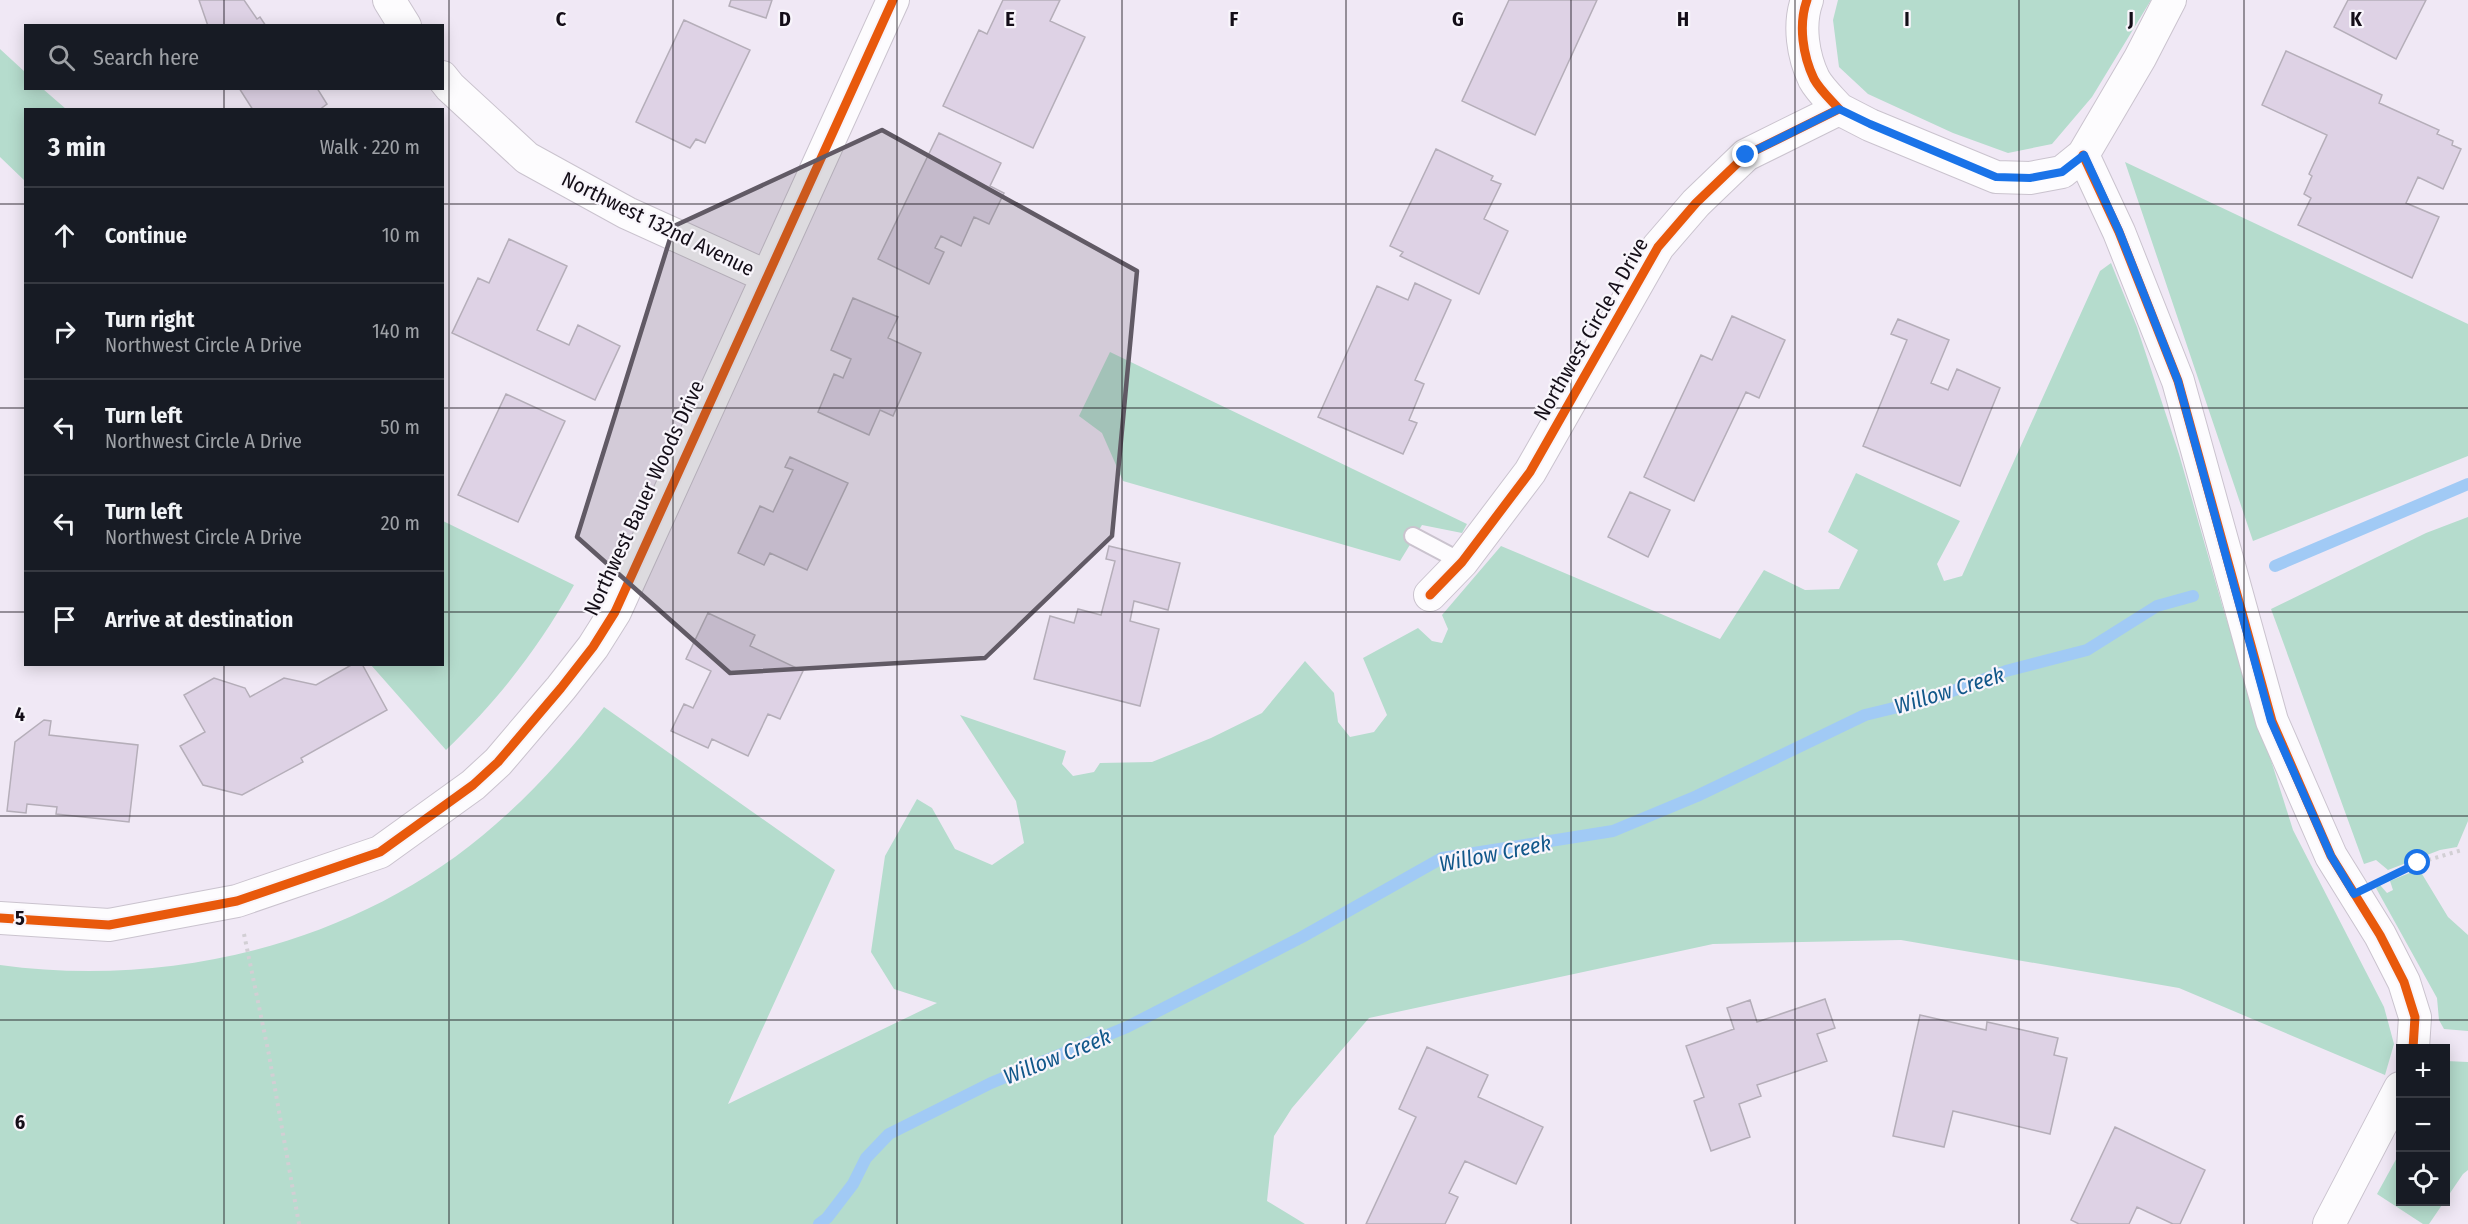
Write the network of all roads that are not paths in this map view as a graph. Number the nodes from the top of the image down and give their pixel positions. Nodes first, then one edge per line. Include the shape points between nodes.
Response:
1 (389, 0) edge
2 (893, 0) edge
3 (1807, 0) edge
4 (2170, 0) edge
5 (404, 24) edge
6 (444, 80) edge
7 (1839, 109) junction
8 (2084, 155) junction
9 (766, 276) junction
10 (1413, 536) dead end
11 (1462, 562) junction
12 (1431, 595) dead end
13 (0, 918) edge
14 (2413, 1044) edge
15 (2396, 1096) edge
16 (2329, 1224) edge

1 - 5 street
2 - 9 street, Northwest Bauer Woods Drive
3 - 7 street via 1803,12 1804,48 1815,81
4 - 8 street
6 - 9 street, Northwest 132nd Avenue via 527,158 627,213
7 - 8 street via 1996,177 2030,178 2062,172
7 - 11 street, Northwest Circle A Drive via 1746,155 1658,247 1530,472
8 - 14 street via 2119,231 2178,381 2271,721 2331,856 2404,982 2415,1017
9 - 13 street, Northwest Bauer Woods Drive via 615,612 530,727 473,785 380,852 237,902 109,925
10 - 11 lane
11 - 12 street, Northwest Circle A Drive
15 - 16 street

